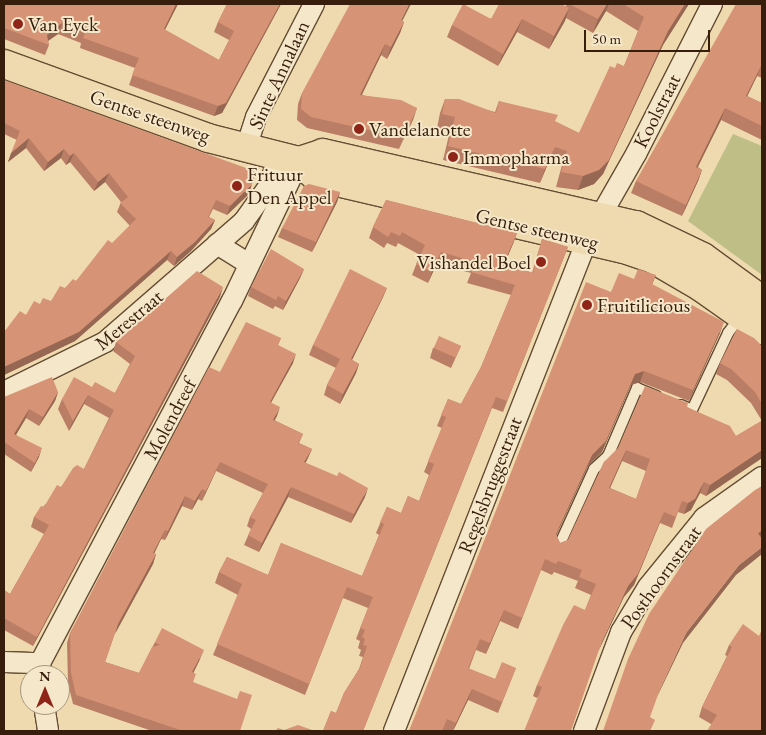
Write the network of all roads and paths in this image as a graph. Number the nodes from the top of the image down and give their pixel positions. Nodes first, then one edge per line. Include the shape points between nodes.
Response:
1 (314, 4) edge
2 (712, 4) edge
3 (4, 64) edge
4 (246, 148) junction
5 (289, 159) junction
6 (593, 229) junction
7 (217, 244) junction
8 (248, 263) junction
9 (755, 315) edge
10 (4, 392) edge
11 (762, 477) edge
12 (558, 548) edge
13 (4, 662) edge
14 (20, 665) edge
15 (42, 665) edge
16 (46, 715) edge
17 (48, 731) edge
18 (394, 731) edge
19 (584, 731) edge

1 - 4 street, Sinte Annalaan via 256,117
2 - 6 street, Koolstraat
3 - 4 main road, Gentse steenweg via 200,135
4 - 5 main road, Gentse steenweg
5 - 6 main road, Gentse steenweg via 316,177
5 - 7 street, Merestraat via 244,221
5 - 8 street, Molendreef
6 - 9 main road, Gentse steenweg via 636,226 675,241 703,257
6 - 18 street, Regelsbruggestraat
7 - 8 street
7 - 10 street, Merestraat via 99,347
8 - 15 street, Molendreef via 232,301
9 - 12 lane via 728,333 696,412 637,388 608,456 594,469
11 - 19 street, Posthoornstraat via 704,518 648,587 620,632
13 - 14 street
16 - 17 street

